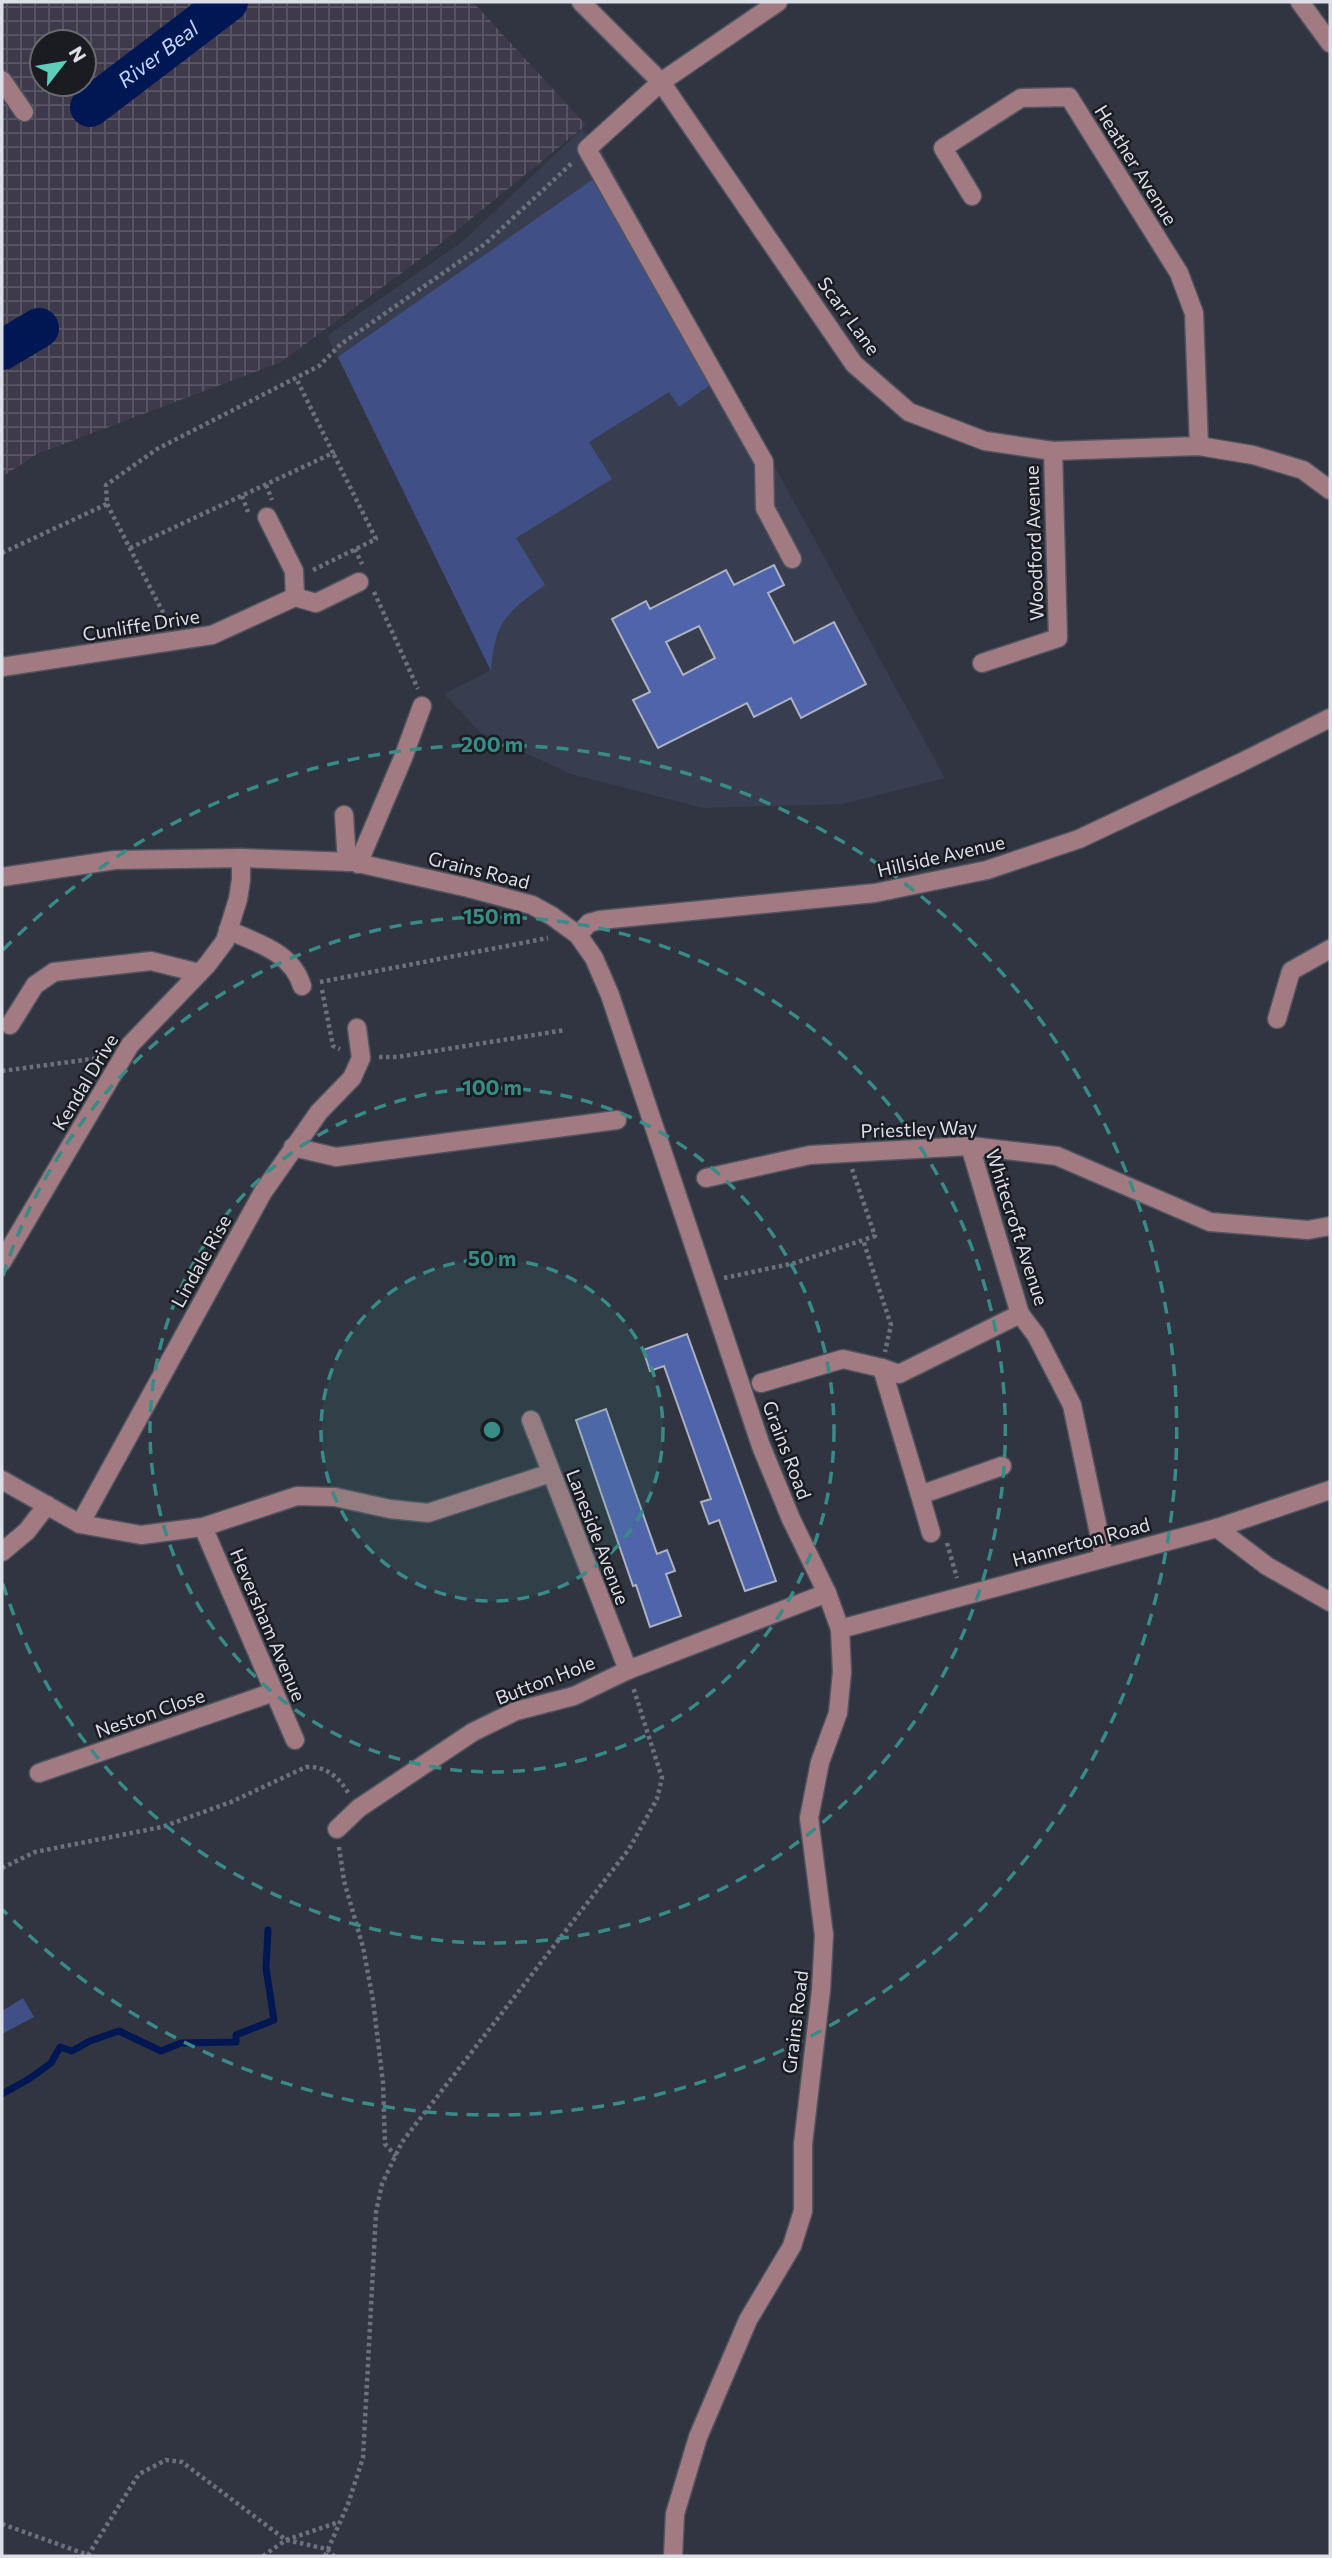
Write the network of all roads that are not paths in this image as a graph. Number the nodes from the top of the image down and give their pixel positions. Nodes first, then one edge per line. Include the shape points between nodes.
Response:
1 (580, 2) edge
2 (778, 2) edge
3 (1300, 2) edge
4 (1330, 43) edge
5 (2, 80) edge
6 (661, 82) junction
7 (24, 112) dead end
8 (972, 195) dead end
9 (1199, 446) junction
10 (1053, 451) junction
11 (1330, 490) edge
12 (267, 517) dead end
13 (792, 559) dead end
14 (365, 581) road end
15 (295, 597) junction
16 (982, 663) dead end
17 (2, 667) edge
18 (422, 706) road end
19 (1330, 718) edge
20 (344, 815) dead end
21 (241, 858) junction
22 (353, 863) junction
23 (2, 877) edge
24 (228, 930) junction
25 (578, 935) junction
26 (1330, 949) edge
27 (199, 973) junction
28 (302, 986) road end
29 (1278, 1019) dead end
30 (10, 1025) dead end
31 (358, 1028) dead end
32 (617, 1120) dead end
33 (970, 1146) junction
34 (293, 1147) junction
35 (706, 1178) dead end
36 (1330, 1226) edge
37 (2, 1262) edge
38 (1020, 1314) junction
39 (882, 1367) junction
40 (761, 1383) dead end
41 (530, 1420) dead end
42 (1002, 1466) dead end
43 (551, 1473) junction
44 (2, 1480) edge
45 (1330, 1490) edge
46 (920, 1495) junction
47 (47, 1506) junction
48 (79, 1524) junction
49 (202, 1527) junction
50 (1217, 1528) junction
51 (932, 1533) road end
52 (2, 1552) edge
53 (1104, 1557) junction
54 (827, 1593) junction
55 (1330, 1602) edge
56 (840, 1629) junction
57 (628, 1670) junction
58 (274, 1692) junction
59 (295, 1740) dead end
60 (39, 1773) dead end
61 (337, 1829) road end
62 (673, 2556) edge

1 - 6 street, Scarr Lane
2 - 6 street
3 - 4 street
5 - 7 street
6 - 10 street, Scarr Lane via 855,364 909,412 985,441
6 - 13 street via 591,145 764,462 765,508
8 - 9 street, Heather Avenue via 943,148 1021,98 1069,97 1179,273 1194,313
9 - 10 street, Scarr Lane
9 - 11 street, Scarr Lane via 1303,470
10 - 16 street, Woodford Avenue via 1058,638
12 - 15 street via 294,571
14 - 15 street, Cunliffe Drive via 316,603
15 - 17 street, Cunliffe Drive via 212,635
18 - 22 street
19 - 25 street, Hillside Avenue via 1079,839 987,870 875,892 600,920 589,923
20 - 22 street
21 - 22 street, Grains Road
21 - 23 street, Grains Road via 115,860
21 - 24 street, Kendal Drive via 241,880
22 - 25 street, Grains Road via 532,905
24 - 27 street, Kendal Drive via 225,941
24 - 28 street via 275,951 290,963
25 - 54 street, Grains Road via 610,995 761,1446
26 - 29 street via 1291,971
27 - 30 street via 151,961 54,972 35,985
27 - 37 street, Kendal Drive via 130,1045
31 - 34 street, Lindale Rise via 361,1058 352,1078
32 - 34 street via 336,1157
33 - 35 street, Priestley Way via 810,1156
33 - 36 street, Priestley Way via 1057,1156 1210,1222 1308,1230
33 - 38 street, Whitecroft Avenue
34 - 48 street, Lindale Rise via 263,1192
38 - 39 street via 899,1374
38 - 53 street, Whitecroft Avenue via 1072,1405
39 - 40 street via 841,1359
39 - 46 street
41 - 43 street, Laneside Avenue
42 - 46 street
43 - 49 street via 428,1513 335,1497 297,1496
43 - 57 street, Laneside Avenue
44 - 47 street
45 - 50 street, Hannerton Road
46 - 51 street
47 - 48 street
47 - 52 street
48 - 49 street via 141,1535
49 - 58 street, Heversham Avenue
50 - 53 street, Hannerton Road
50 - 55 street via 1268,1566
53 - 56 street, Hannerton Road
54 - 56 street, Grains Road
54 - 57 street, Button Hole
56 - 62 street, Grains Road via 838,1713 820,1762 809,1818 824,1935 803,2144 803,2211 792,2246 748,2320 698,2437 676,2514
57 - 61 street, Button Hole via 574,1696 516,1711 473,1732 359,1808
58 - 59 street, Heversham Avenue
58 - 60 street, Neston Close

